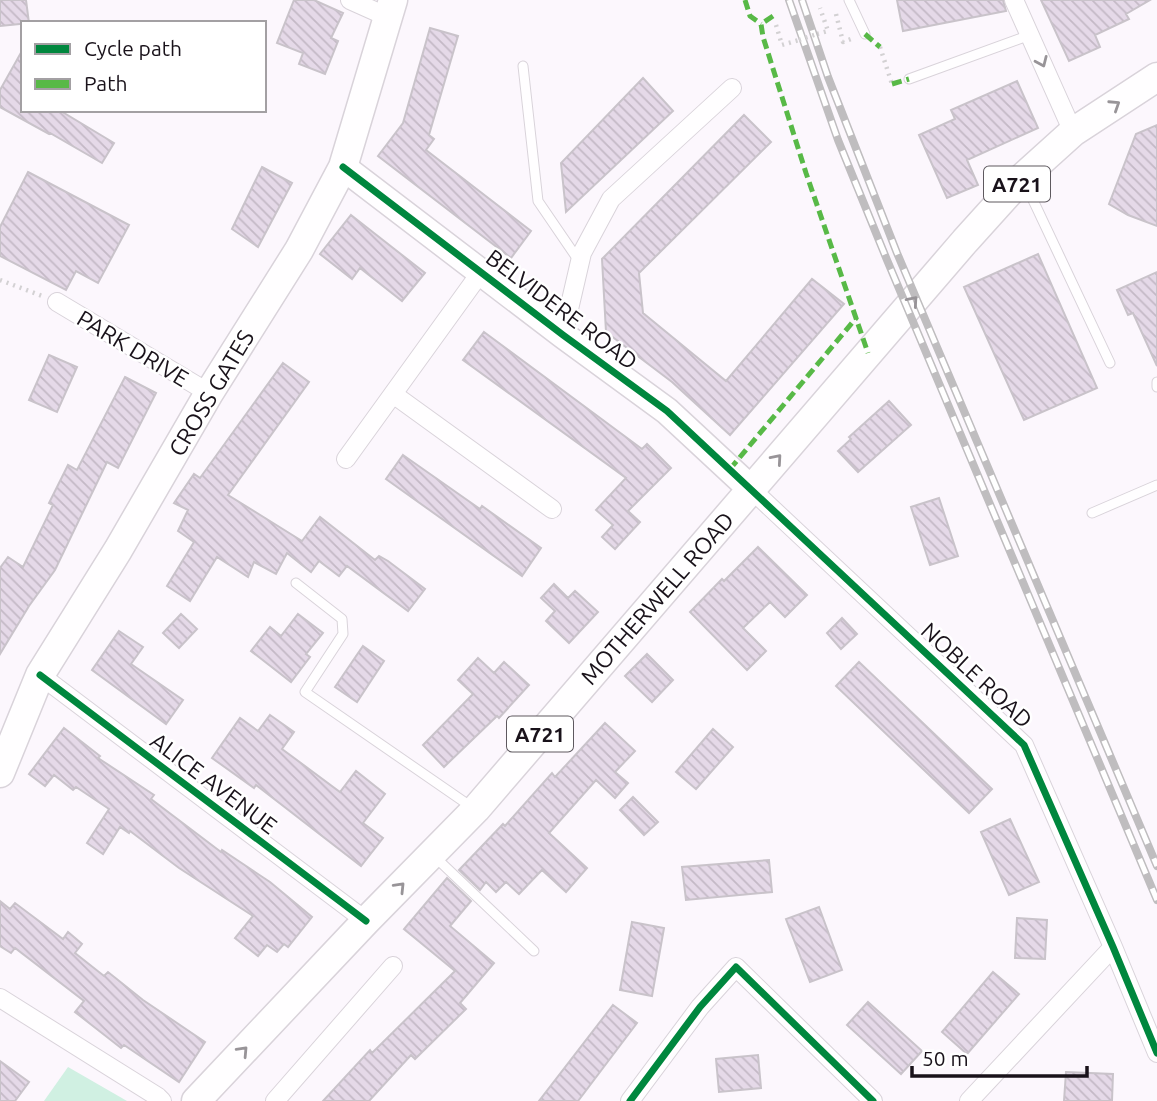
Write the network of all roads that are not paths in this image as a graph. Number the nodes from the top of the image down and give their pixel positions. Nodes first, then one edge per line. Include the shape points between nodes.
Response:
1 (349, 0) edge
2 (849, 0) edge
3 (1014, 0) edge
4 (391, 8) edge
5 (865, 34) dead end
6 (1030, 36) junction
7 (523, 66) dead end
8 (1157, 77) edge
9 (909, 79) dead end
10 (732, 88) dead end
11 (1073, 132) junction
12 (343, 167) junction
13 (1023, 178) junction
14 (580, 261) junction
15 (481, 272) junction
16 (57, 302) road end
17 (563, 335) junction
18 (1110, 363) dead end
19 (209, 393) junction
20 (393, 394) junction
21 (346, 459) dead end
22 (1157, 485) edge
23 (751, 489) junction
24 (552, 509) dead end
25 (1092, 513) dead end
26 (296, 583) dead end
27 (40, 675) junction
28 (0, 773) edge
29 (476, 809) junction
30 (432, 853) junction
31 (366, 921) junction
32 (1114, 947) junction
33 (534, 951) dead end
34 (393, 966) dead end
35 (0, 998) edge
36 (1157, 1053) edge
37 (162, 1101) edge
38 (196, 1101) edge
39 (275, 1101) edge
40 (630, 1101) edge
41 (873, 1101) edge
42 (970, 1101) edge

1 - 4 street
2 - 5 lane
3 - 6 street
4 - 12 main road, CROSS GATES
6 - 9 lane
6 -> 11 street
7 - 14 lane via 538,201
11 -> 8 main road, MOTHERWELL ROAD / A721
10 - 14 street via 611,199
11 - 13 main road, MOTHERWELL ROAD / A721
12 - 15 street, BELVIDERE ROAD
12 - 19 main road, CROSS GATES via 299,250
13 - 18 lane
23 -> 13 main road, MOTHERWELL ROAD / A721
14 - 17 street
15 - 17 street, BELVIDERE ROAD
15 - 20 street
16 - 19 street, PARK DRIVE
17 - 23 street, BELVIDERE ROAD via 667,411
19 - 27 main road, CROSS GATES
20 - 21 street
20 - 24 street
22 - 25 lane
23 - 29 main road, MOTHERWELL ROAD / A721
23 - 32 street, NOBLE ROAD via 1024,745
26 - 29 lane via 342,619 343,634 305,692
27 - 28 main road, CROSS GATES
27 - 31 street, ALICE AVENUE
29 - 30 main road, MOTHERWELL ROAD / A721
31 -> 30 main road, MOTHERWELL ROAD / A721
30 - 33 lane
38 -> 31 main road, MOTHERWELL ROAD / A721
32 - 36 street, NOBLE ROAD
32 - 42 street
34 - 39 street
35 - 37 street
40 - 41 street via 736,967

